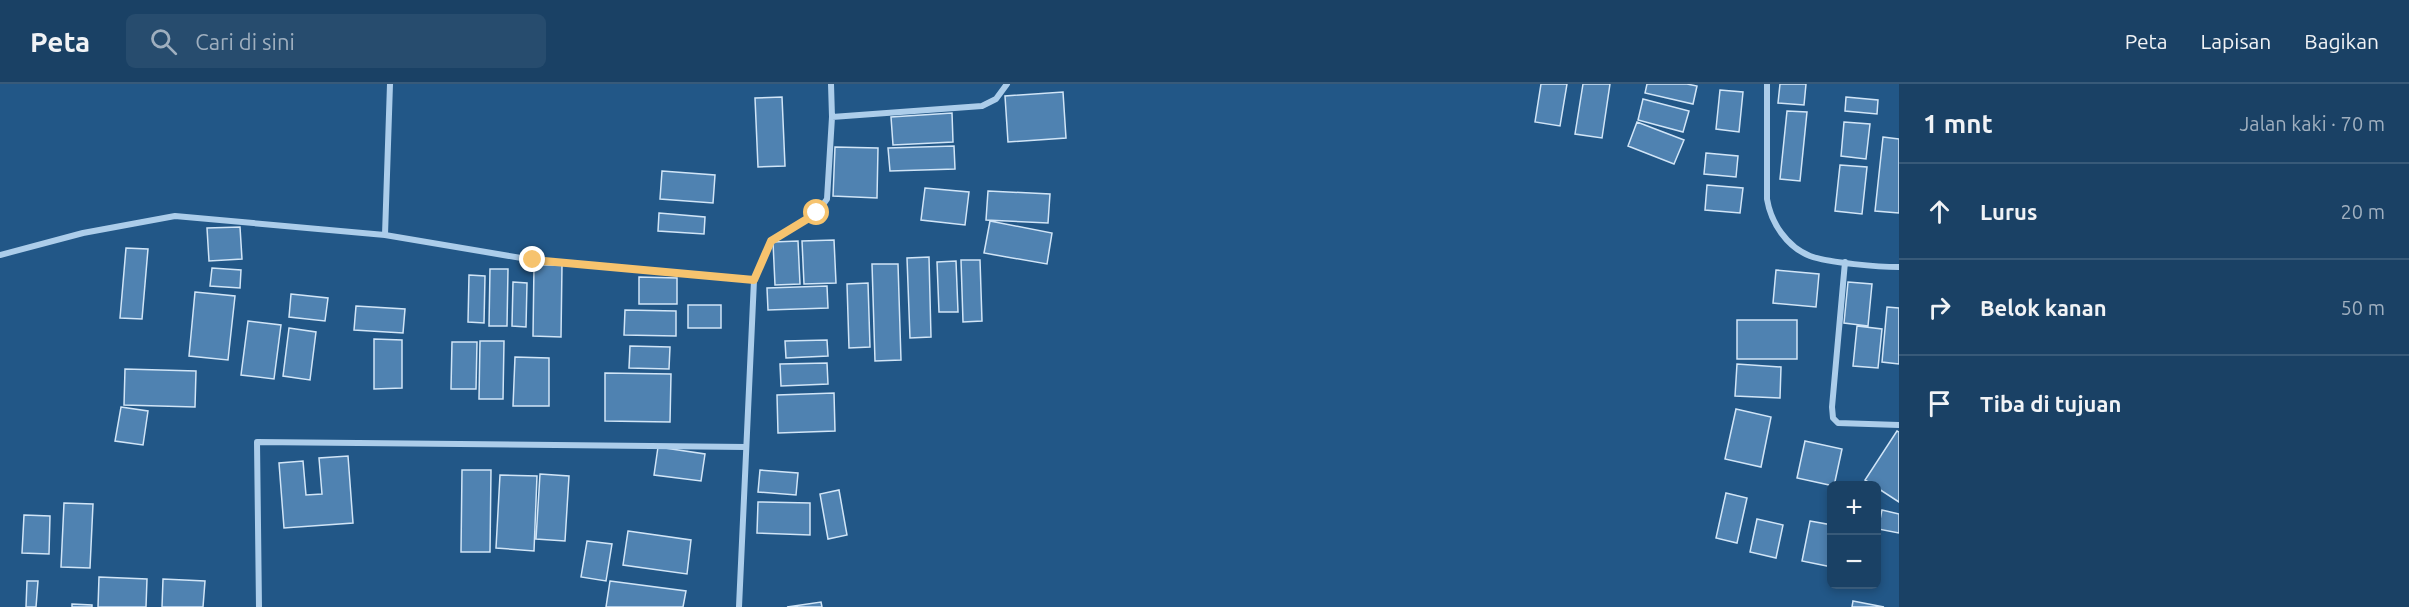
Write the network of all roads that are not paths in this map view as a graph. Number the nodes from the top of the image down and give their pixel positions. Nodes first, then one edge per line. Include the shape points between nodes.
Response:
1 (390, 84) edge
2 (831, 84) edge
3 (1006, 84) edge
4 (1767, 84) edge
5 (832, 117) junction
6 (385, 235) junction
7 (0, 255) edge
8 (1845, 262) junction
9 (1899, 267) edge
10 (754, 280) junction
11 (1899, 425) edge
12 (746, 447) junction
13 (260, 607) edge
14 (739, 607) edge

1 - 6 street
2 - 5 street
3 - 5 street via 996,99 982,106
4 - 8 street via 1770,216 1793,245 1810,256
5 - 10 street via 827,199 817,213 771,241
6 - 7 street via 175,216 83,232
6 - 10 street via 533,260
8 - 9 street
8 - 11 street via 1833,418 1838,423
10 - 12 street
12 - 13 street via 257,442
12 - 14 street

